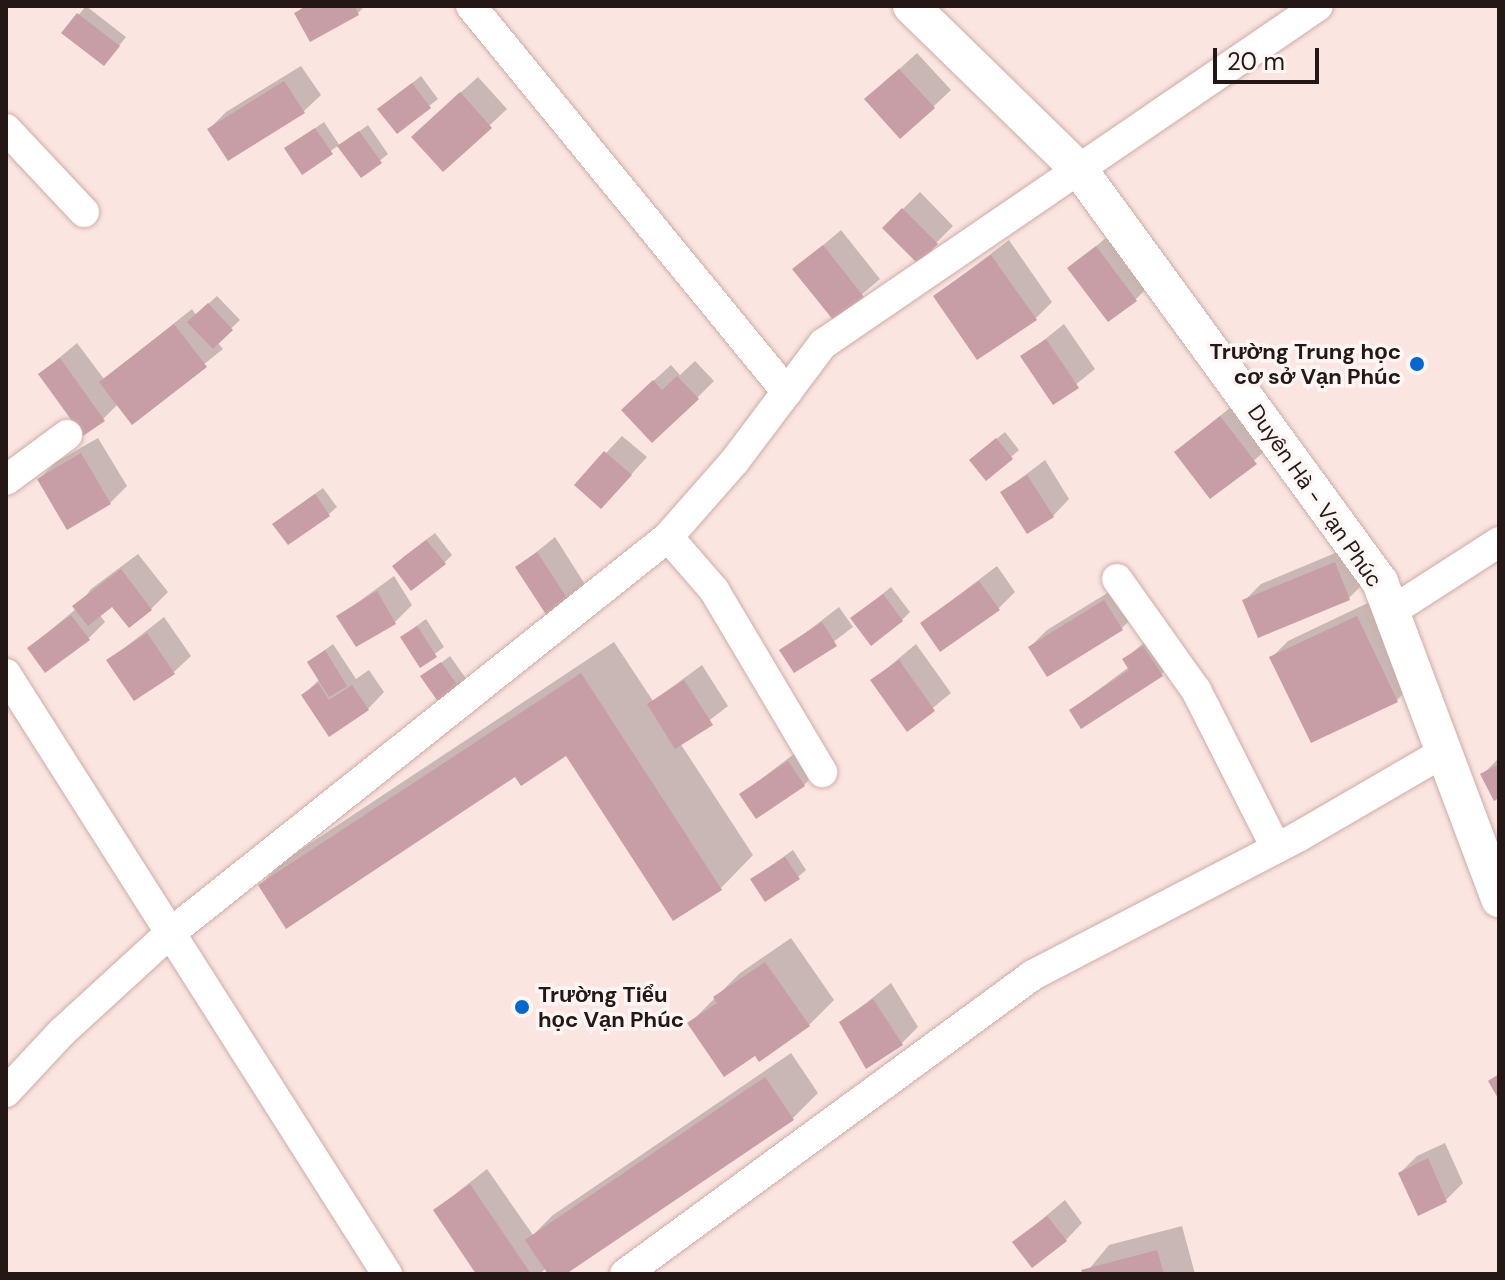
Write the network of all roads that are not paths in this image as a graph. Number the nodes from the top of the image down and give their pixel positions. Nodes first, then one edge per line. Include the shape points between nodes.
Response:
1 (471, 6) edge
2 (911, 6) edge
3 (1318, 6) edge
4 (6, 129) edge
5 (1081, 172) junction
6 (84, 212) dead end
7 (787, 392) junction
8 (67, 435) dead end
9 (6, 480) edge
10 (668, 537) junction
11 (1499, 542) edge
12 (1117, 579) dead end
13 (1392, 611) junction
14 (6, 674) edge
15 (1444, 752) junction
16 (822, 772) dead end
17 (1276, 848) junction
18 (1499, 899) edge
19 (168, 935) junction
20 (6, 1092) edge
21 (387, 1274) edge
22 (625, 1274) edge

1 - 7 street
2 - 5 street, Duyên Hà - Vạn Phúc
3 - 5 street
4 - 6 street
5 - 7 street via 823,344
5 - 13 street, Duyên Hà - Vạn Phúc via 1380,582
7 - 10 street
8 - 9 street
10 - 16 street via 714,590
10 - 19 street
11 - 13 street
12 - 17 street via 1196,690
13 - 15 street, Duyên Hà - Vạn Phúc
14 - 19 street
15 - 17 street
15 - 18 street, Duyên Hà - Vạn Phúc
17 - 22 street via 1033,975
19 - 20 street via 62,1032
19 - 21 street

